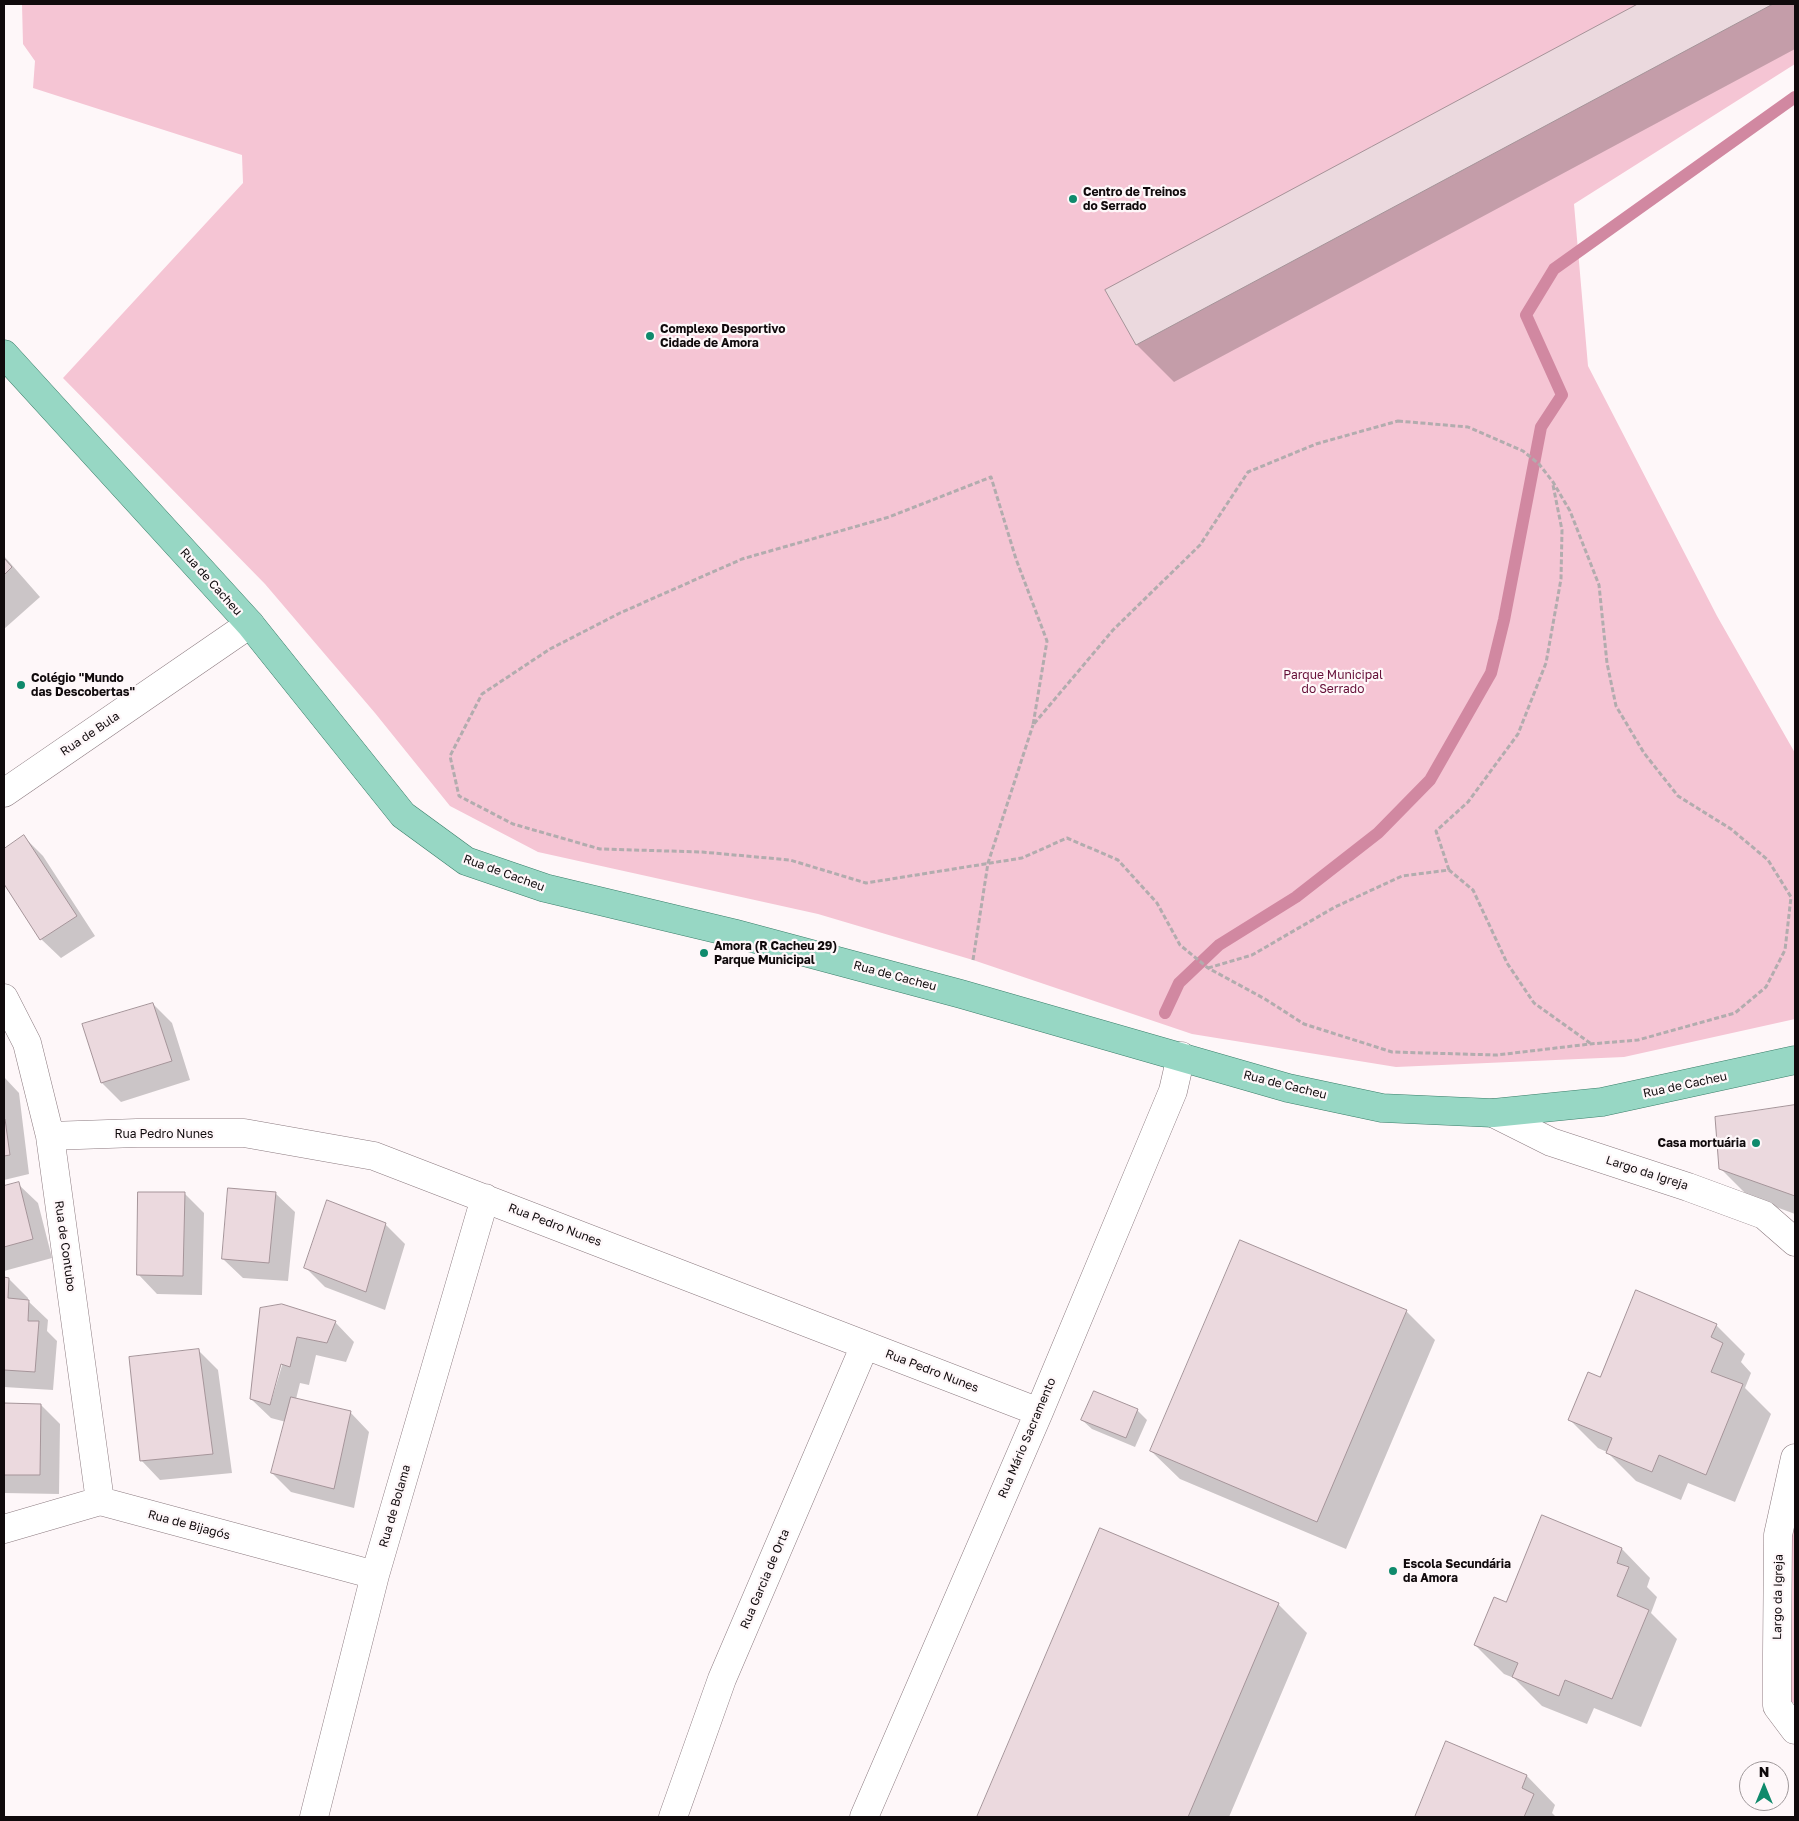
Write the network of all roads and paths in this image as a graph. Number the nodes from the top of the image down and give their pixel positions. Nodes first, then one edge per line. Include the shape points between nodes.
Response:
1 (4, 354) edge
2 (1553, 482) junction
3 (250, 624) junction
4 (1033, 725) junction
5 (4, 793) edge
6 (988, 863) junction
7 (1449, 870) junction
8 (973, 960) dead end
9 (1207, 967) junction
10 (4, 998) edge
11 (1590, 1044) junction
12 (1181, 1056) junction
13 (1795, 1060) edge
14 (1493, 1113) junction
15 (50, 1136) junction
16 (485, 1198) junction
17 (1795, 1242) edge
18 (865, 1345) junction
19 (1039, 1412) junction
20 (1795, 1458) edge
21 (100, 1501) junction
22 (4, 1529) edge
23 (374, 1575) junction
24 (1795, 1730) edge
25 (314, 1817) edge
26 (672, 1817) edge
27 (864, 1817) edge

1 - 3 main road, Rua de Cacheu
2 - 4 path via 1523,451 1468,427 1398,421 1316,444 1248,472 1200,545 1113,630
2 - 7 path via 1562,530 1561,579 1546,663 1518,734 1468,802 1436,831
2 - 11 path via 1570,512 1599,585 1607,663 1616,706 1644,753 1678,796 1732,829 1768,860 1791,897 1785,950 1766,987 1735,1013 1638,1040
3 - 5 street, Rua de Bula
3 - 12 main road, Rua de Cacheu via 403,814 466,861 545,888 724,930
4 - 6 path
4 - 6 path via 1047,641 1016,559 991,477 889,517 742,559 620,613 558,645 482,694 450,756 459,796 513,824 600,850 702,852 790,860 866,883
6 - 8 path
6 - 9 path via 1022,858 1067,838 1118,860 1157,903 1180,945
7 - 9 path via 1402,876 1334,907 1252,955
7 - 11 path via 1473,890 1507,963 1534,1003
9 - 11 path via 1304,1024 1392,1052 1497,1055
10 - 15 street, Rua de Contubo via 27,1043
12 - 14 main road, Rua de Cacheu via 1288,1088 1382,1108
12 - 19 street, Rua Mário Sacramento via 1173,1091
13 - 14 main road, Rua de Cacheu via 1602,1102
14 - 17 street, Largo da Igreja via 1551,1142 1764,1215
15 - 16 street, Rua Pedro Nunes via 244,1133 374,1156
15 - 21 street, Rua de Contubo
16 - 18 street, Rua Pedro Nunes
16 - 23 street, Rua de Bolama
18 - 19 street, Rua Pedro Nunes
18 - 26 street, Rua Garcia de Orta via 722,1680
19 - 27 street, Rua Mário Sacramento
20 - 24 street, Largo da Igreja via 1778,1535 1777,1706
21 - 22 street
21 - 23 street, Rua de Bijagós
23 - 25 street, Rua de Bolama

